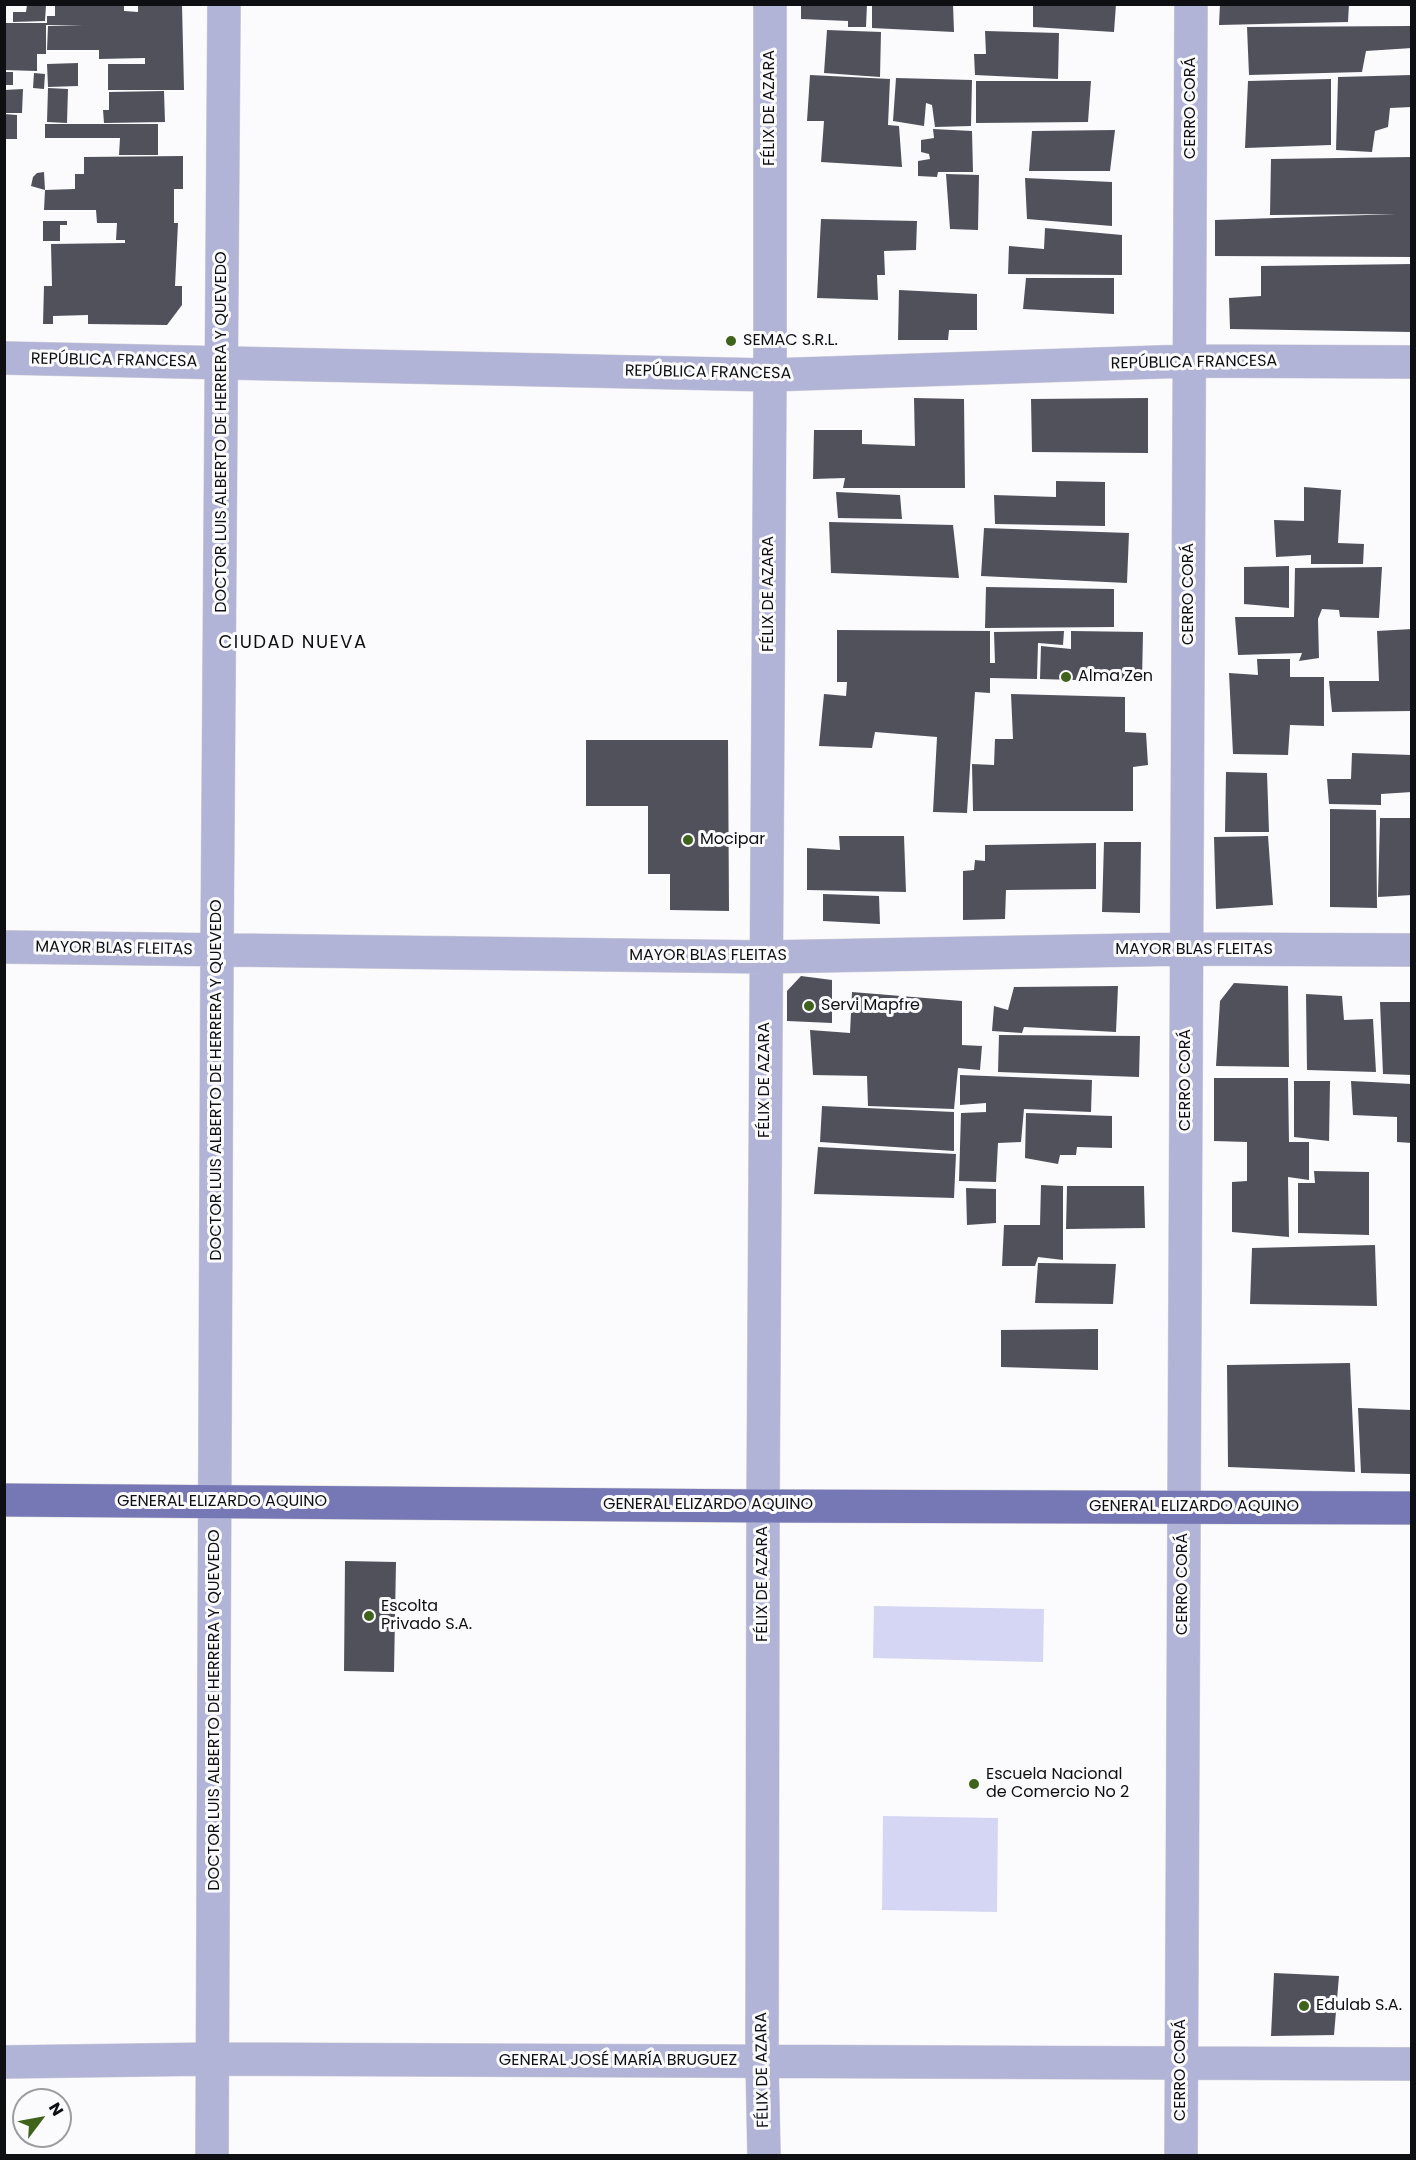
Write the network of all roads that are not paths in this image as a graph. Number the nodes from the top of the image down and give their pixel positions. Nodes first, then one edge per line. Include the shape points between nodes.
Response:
1 (224, 4) edge
2 (770, 4) edge
3 (1191, 4) edge
4 (4, 358) edge
5 (1189, 361) junction
6 (1412, 362) edge
7 (223, 363) junction
8 (770, 375) junction
9 (4, 947) edge
10 (1187, 949) junction
11 (1412, 950) edge
12 (217, 951) junction
13 (766, 957) junction
14 (4, 1500) edge
15 (216, 1502) junction
16 (763, 1506) junction
17 (1183, 1507) junction
18 (1412, 1508) edge
19 (213, 2060) junction
20 (762, 2061) junction
21 (4, 2062) edge
22 (1181, 2063) junction
23 (1412, 2064) edge
24 (212, 2156) edge
25 (764, 2156) edge
26 (1181, 2156) edge

1 - 7 street, DOCTOR LUIS ALBERTO DE HERRERA Y QUEVEDO
2 - 8 street, FÉLIX DE AZARA
3 - 5 street, CERRO CORÁ
4 - 7 street, REPÚBLICA FRANCESA
5 - 6 street, REPÚBLICA FRANCESA
5 - 8 street, REPÚBLICA FRANCESA
5 - 10 street, CERRO CORÁ
7 - 8 street, REPÚBLICA FRANCESA
7 - 12 street, DOCTOR LUIS ALBERTO DE HERRERA Y QUEVEDO
8 - 13 street, FÉLIX DE AZARA
9 - 12 street, MAYOR BLAS FLEITAS
10 - 11 street, MAYOR BLAS FLEITAS
10 - 13 street, MAYOR BLAS FLEITAS
10 - 17 street, CERRO CORÁ
12 - 13 street, MAYOR BLAS FLEITAS
12 - 15 street, DOCTOR LUIS ALBERTO DE HERRERA Y QUEVEDO
13 - 16 street, FÉLIX DE AZARA
14 - 15 main road, GENERAL ELIZARDO AQUINO
15 - 16 main road, GENERAL ELIZARDO AQUINO
15 - 19 street, DOCTOR LUIS ALBERTO DE HERRERA Y QUEVEDO
16 - 17 main road, GENERAL ELIZARDO AQUINO
16 - 20 street, FÉLIX DE AZARA
17 - 18 main road, GENERAL ELIZARDO AQUINO
17 - 22 street, CERRO CORÁ
19 - 20 street, GENERAL JOSÉ MARÍA BRUGUEZ
19 - 21 street, GENERAL JOSÉ MARÍA BRUGUEZ
19 - 24 street, DOCTOR LUIS ALBERTO DE HERRERA Y QUEVEDO
20 - 22 street, GENERAL JOSÉ MARÍA BRUGUEZ
20 - 25 street, FÉLIX DE AZARA
22 - 23 street, GENERAL JOSÉ MARÍA BRUGUEZ
22 - 26 street, CERRO CORÁ

